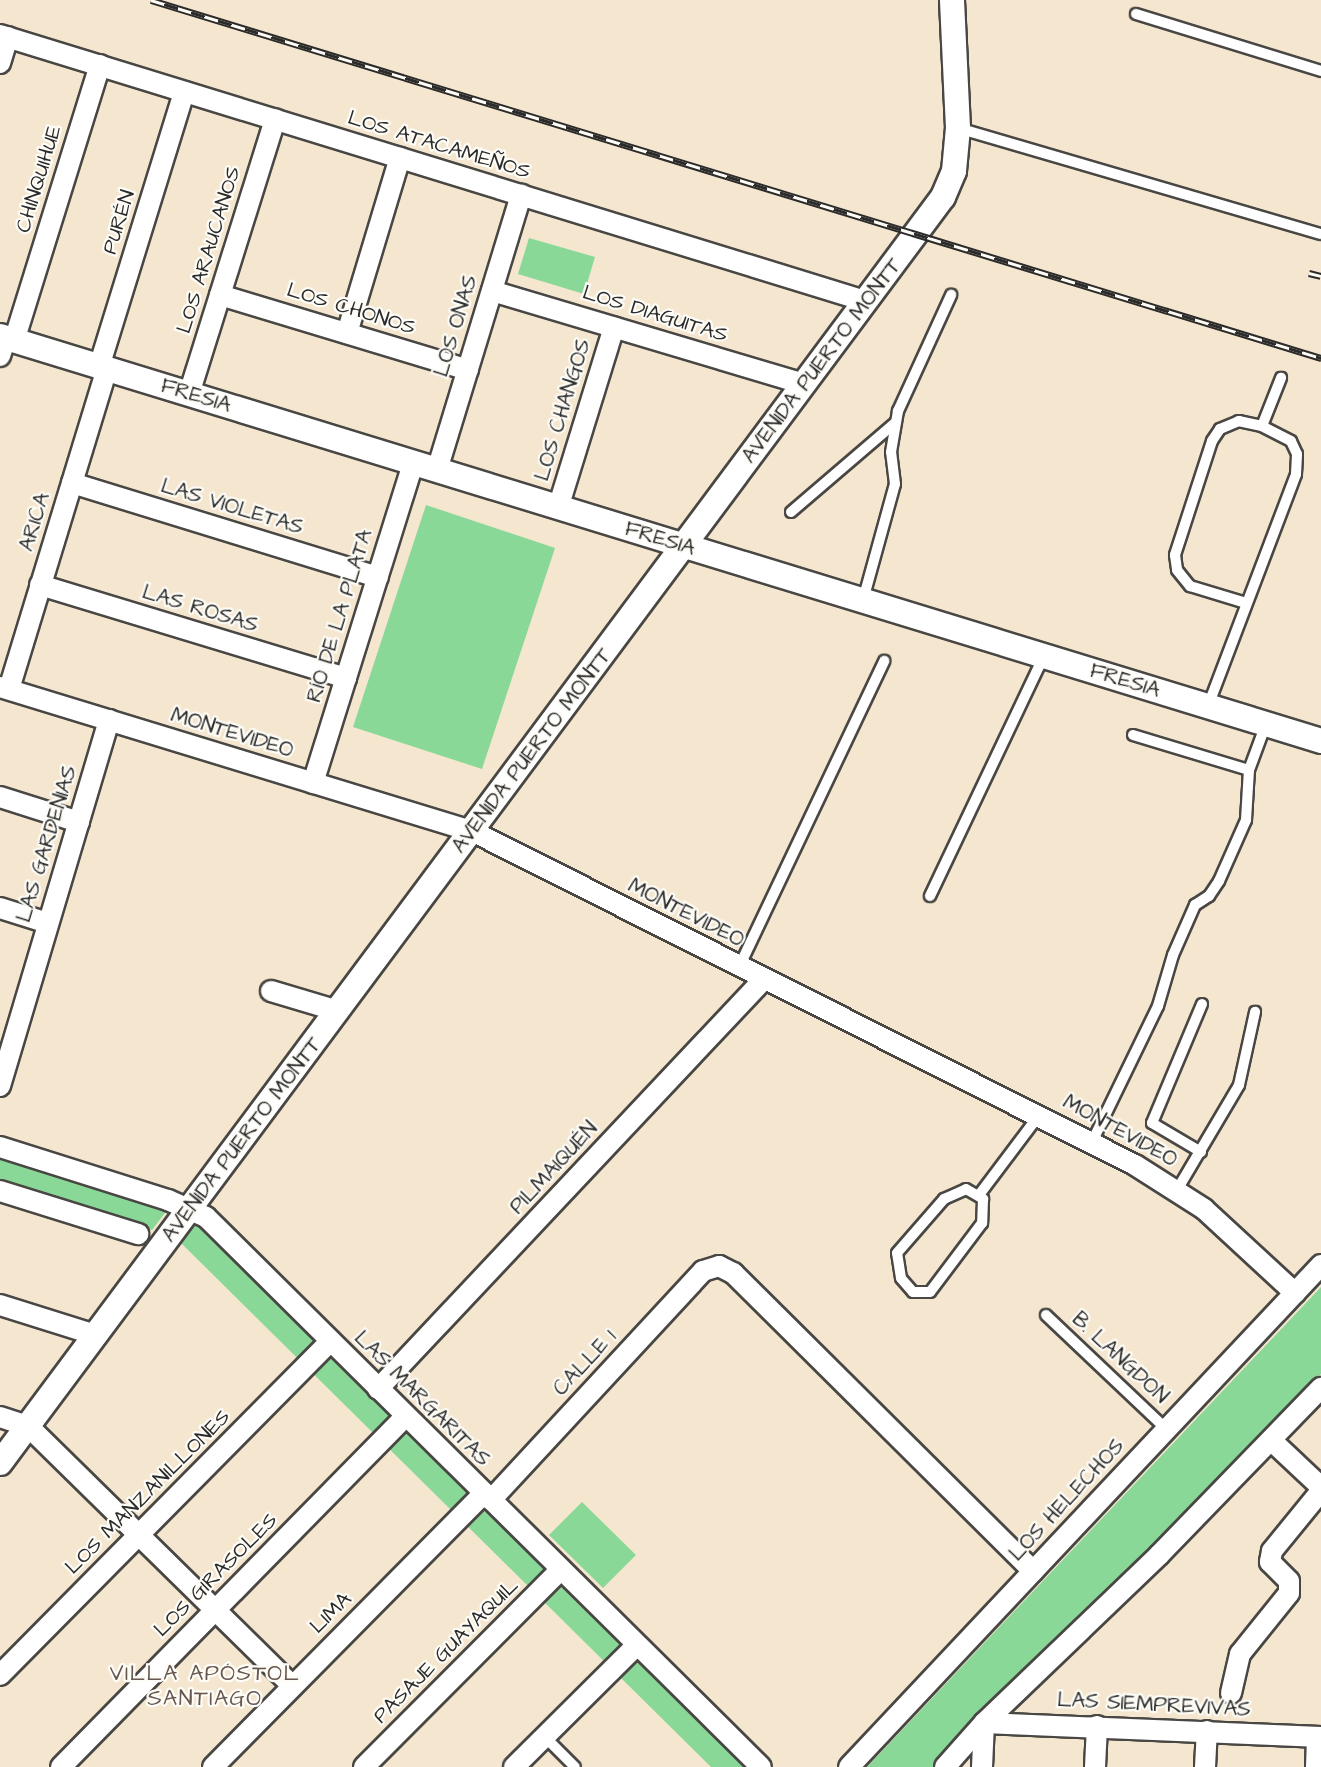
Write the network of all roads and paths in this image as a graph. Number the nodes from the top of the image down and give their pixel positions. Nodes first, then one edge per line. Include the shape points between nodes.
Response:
1 (952, 0) edge
2 (1136, 14) dead end
3 (4, 36) edge
4 (0, 63) edge
5 (100, 65) junction
6 (1321, 71) edge
7 (184, 92) junction
8 (275, 119) junction
9 (958, 128) junction
10 (400, 158) junction
11 (522, 195) junction
12 (1321, 234) edge
13 (492, 291) junction
14 (220, 295) junction
15 (951, 295) dead end
16 (865, 301) junction
17 (614, 327) junction
18 (347, 333) junction
19 (5, 343) edge
20 (103, 368) junction
21 (468, 370) junction
22 (1281, 378) dead end
23 (804, 384) junction
24 (189, 394) junction
25 (896, 422) junction
26 (1262, 426) junction
27 (413, 463) junction
28 (437, 470) junction
29 (72, 483) junction
30 (558, 508) junction
31 (791, 512) dead end
32 (685, 547) junction
33 (378, 577) junction
34 (40, 585) junction
35 (863, 600) junction
36 (1246, 603) junction
37 (1044, 656) junction
38 (884, 661) dead end
39 (346, 678) junction
40 (4, 688) edge
41 (1208, 706) junction
42 (109, 720) junction
43 (1266, 724) junction
44 (1133, 735) dead end
45 (1321, 741) edge
46 (1249, 770) junction
47 (313, 783) junction
48 (0, 797) edge
49 (79, 822) junction
50 (472, 831) junction
51 (930, 896) dead end
52 (0, 908) edge
53 (48, 923) junction
54 (739, 967) junction
55 (764, 979) junction
56 (271, 990) dead end
57 (1202, 1004) dead end
58 (338, 1011) junction
59 (1255, 1012) dead end
60 (8, 1026) edge
61 (0, 1086) edge
62 (1040, 1114) junction
63 (1092, 1142) junction
64 (0, 1147) edge
65 (1201, 1152) junction
66 (1177, 1190) junction
67 (0, 1191) edge
68 (979, 1195) junction
69 (191, 1208) junction
70 (138, 1234) dead end
71 (1321, 1265) edge
72 (1295, 1293) junction
73 (0, 1305) edge
74 (1046, 1316) dead end
75 (96, 1335) junction
76 (330, 1341) junction
77 (1321, 1388) edge
78 (378, 1389) junction
79 (406, 1416) junction
80 (0, 1417) edge
81 (28, 1426) junction
82 (1166, 1429) junction
83 (1272, 1441) junction
84 (0, 1463) edge
85 (1321, 1489) edge
86 (487, 1496) junction
87 (139, 1535) junction
88 (561, 1569) junction
89 (1033, 1571) junction
90 (215, 1610) junction
91 (637, 1645) junction
92 (0, 1676) edge
93 (293, 1686) junction
94 (1231, 1693) dead end
95 (984, 1723) junction
96 (1097, 1726) junction
97 (1207, 1731) junction
98 (545, 1737) junction
99 (1319, 1737) edge
100 (61, 1767) edge
101 (213, 1767) edge
102 (364, 1767) edge
103 (514, 1767) edge
104 (576, 1767) edge
105 (761, 1767) edge
106 (849, 1767) edge
107 (945, 1767) edge
108 (982, 1767) edge
109 (1095, 1767) edge
110 (1205, 1767) edge
111 (1316, 1767) edge

1 - 9 street, AVENIDA PUERTO MONTT
2 - 6 lane
3 - 4 street
3 - 5 street, LOS ATACAMEÑOS
5 - 7 street, LOS ATACAMEÑOS
5 - 19 street, CHINQUIHUE
7 - 8 street, LOS ATACAMEÑOS
7 - 20 street, PURÉN
8 - 10 street, LOS ATACAMEÑOS
8 - 14 street, LOS ARAUCANOS
9 - 12 lane
9 - 16 street, AVENIDA PUERTO MONTT via 954,171 942,197
10 - 11 street, LOS ATACAMEÑOS
10 - 18 street
11 - 13 street, LOS ONAS
11 - 16 street, LOS ATACAMEÑOS
13 - 17 street, LOS DIAGUITAS
13 - 21 street, LOS ONAS
14 - 18 street, LOS CHONOS
14 - 24 street, LOS ARAUCANOS
15 - 25 lane
16 - 23 street, AVENIDA PUERTO MONTT
17 - 23 street, LOS DIAGUITAS
17 - 30 street, LOS CHANGOS
18 - 21 street, LOS CHONOS
19 - 20 street, FRESIA
20 - 24 street, FRESIA
20 - 29 street, ARICA
21 - 28 street, LOS ONAS
22 - 26 lane
23 - 32 street, AVENIDA PUERTO MONTT
24 - 27 street, FRESIA
25 - 31 lane
25 - 35 lane via 891,452 895,484
26 - 36 lane via 1291,441 1297,454 1296,474
26 - 36 lane via 1239,421 1220,429 1212,441 1175,555 1177,570 1190,586
27 - 28 street, FRESIA
27 - 33 street, RÍO DE LA PLATA
28 - 30 street, FRESIA
29 - 33 street, LAS VIOLETAS
29 - 34 street, ARICA
30 - 32 street, FRESIA
32 - 35 street, FRESIA
32 - 50 street, AVENIDA PUERTO MONTT
33 - 39 street, RÍO DE LA PLATA
34 - 39 street, LAS ROSAS
34 - 40 street, ARICA
35 - 37 street, FRESIA
36 - 41 lane
37 - 41 street, FRESIA
37 - 51 lane
38 - 54 lane
39 - 47 street, RÍO DE LA PLATA
40 - 42 street, MONTEVIDEO
41 - 43 street, FRESIA
42 - 47 street, MONTEVIDEO
42 - 49 street, LAS GARDENIAS
43 - 45 street, FRESIA
43 - 46 lane
44 - 46 lane
46 - 63 lane via 1246,820 1219,881 1209,896 1196,905 1173,955 1158,1006
47 - 50 street, MONTEVIDEO
48 - 49 street
49 - 53 street, LAS GARDENIAS
50 - 54 street, MONTEVIDEO
50 - 58 street, AVENIDA PUERTO MONTT
52 - 53 street
53 - 60 street, LAS GARDENIAS
54 - 55 street, MONTEVIDEO
55 - 62 street, MONTEVIDEO
55 - 78 street, PILMAIQUÉN
56 - 58 street
57 - 65 lane via 1152,1123
58 - 69 street, AVENIDA PUERTO MONTT
59 - 65 lane via 1239,1085
60 - 61 street, LAS GARDENIAS
62 - 63 street, MONTEVIDEO
62 - 68 lane
63 - 66 street, MONTEVIDEO
64 - 69 street, LAS MARGARITAS
65 - 66 lane
66 - 72 street, MONTEVIDEO
67 - 70 street
68 - 68 lane via 984,1212 976,1234 930,1292 913,1292 897,1268 897,1253 902,1244 956,1192 966,1189
69 - 75 street, AVENIDA PUERTO MONTT
69 - 76 street, LAS MARGARITAS via 211,1222
71 - 72 street, LOS HELECHOS
72 - 82 street, LOS HELECHOS
73 - 75 street
74 - 82 lane, B. LANGDON
75 - 81 street, AVENIDA PUERTO MONTT
76 - 78 street, LAS MARGARITAS
76 - 87 street, LOS MANZANILLONES
77 - 83 street
78 - 79 street, LAS MARGARITAS
79 - 86 street, LAS MARGARITAS
79 - 90 street, LOS GIRASOLES
80 - 81 street
81 - 84 street, AVENIDA PUERTO MONTT
81 - 87 street
82 - 89 street, LOS HELECHOS
83 - 85 street
83 - 95 street
85 - 94 street via 1272,1551 1270,1562 1289,1581 1289,1593 1240,1654
86 - 88 street, LAS MARGARITAS
86 - 89 street, CALLE 1 via 703,1271 719,1266 733,1273
86 - 93 street, LIMA
87 - 90 street
87 - 92 street, LOS MANZANILLONES
88 - 91 street, LAS MARGARITAS
88 - 102 street, PASAJE GUAYAQUIL
89 - 106 street, LOS HELECHOS
90 - 93 street
90 - 100 street, LOS GIRASOLES
91 - 98 street
91 - 105 street, LAS MARGARITAS
93 - 101 street, LIMA
95 - 96 street, LAS SIEMPREVIVAS
95 - 107 street
95 - 108 street
96 - 97 street, LAS SIEMPREVIVAS
96 - 109 street
97 - 99 street, LAS SIEMPREVIVAS
97 - 110 street
98 - 103 street
98 - 104 lane
99 - 111 street

